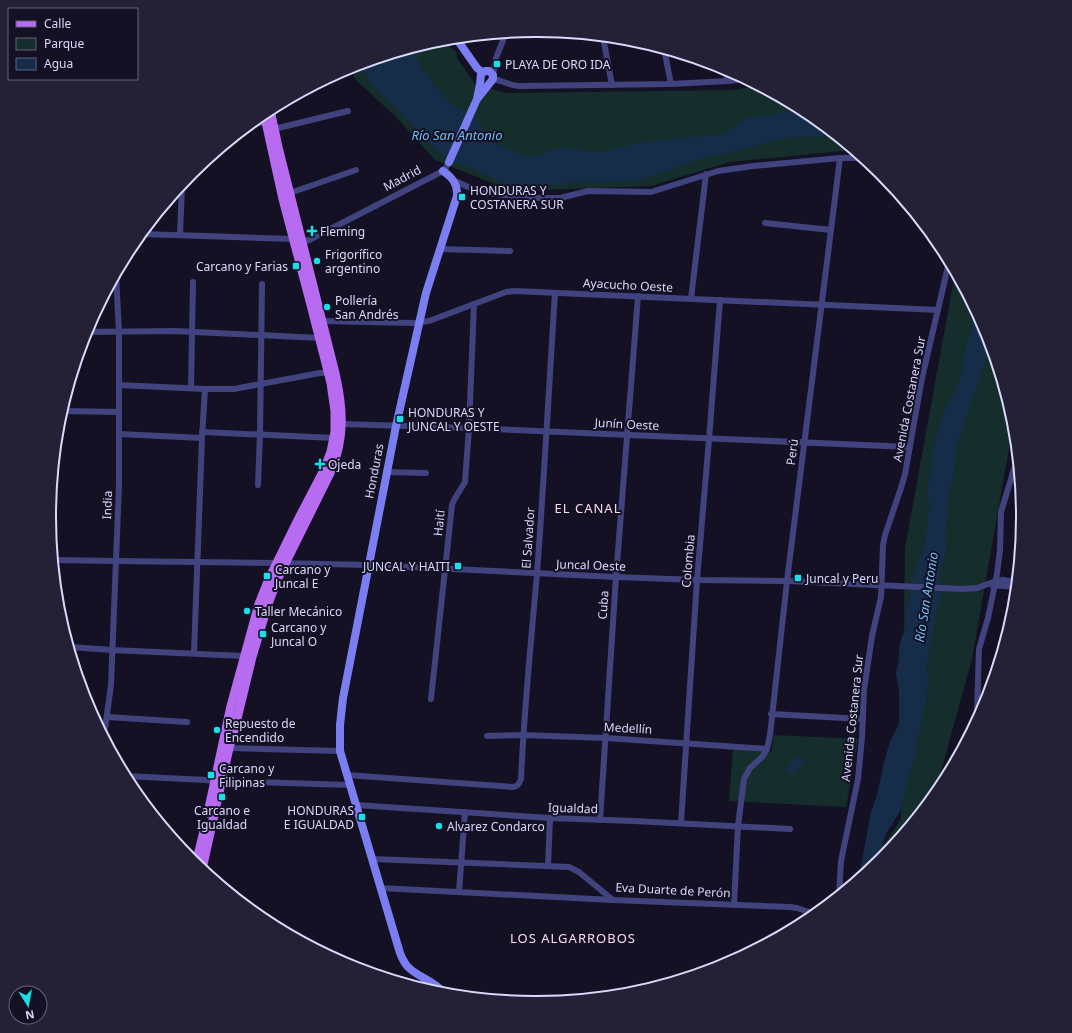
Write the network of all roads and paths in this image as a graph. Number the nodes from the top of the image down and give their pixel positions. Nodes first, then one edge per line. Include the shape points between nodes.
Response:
1 (504, 38) edge
2 (604, 42) edge
3 (460, 43) edge
4 (665, 55) edge
5 (496, 58) junction
6 (482, 74) junction
7 (727, 77) edge
8 (493, 79) junction
9 (736, 81) edge
10 (728, 82) junction
11 (671, 84) junction
12 (612, 85) junction
13 (476, 102) junction
14 (348, 112) dead end
15 (271, 117) edge
16 (263, 123) edge
17 (266, 123) joint
18 (274, 129) junction
19 (840, 158) junction
20 (854, 158) edge
21 (449, 162) joint
22 (356, 170) dead end
23 (443, 171) junction
24 (706, 174) junction
25 (454, 181) junction
26 (182, 193) edge
27 (286, 196) junction
28 (765, 223) dead end
29 (831, 230) junction
30 (149, 234) edge
31 (180, 235) junction
32 (293, 239) junction
33 (302, 242) junction
34 (440, 249) junction
35 (510, 251) dead end
36 (309, 266) junction
37 (947, 270) edge
38 (193, 282) dead end
39 (262, 284) dead end
40 (117, 285) edge
41 (555, 293) junction
42 (638, 296) junction
43 (691, 299) junction
44 (720, 300) junction
45 (474, 304) junction
46 (821, 305) junction
47 (938, 310) junction
48 (322, 320) junction
49 (420, 322) junction
50 (93, 332) edge
51 (119, 332) junction
52 (192, 332) junction
53 (262, 334) junction
54 (320, 338) junction
55 (328, 373) junction
56 (261, 384) junction
57 (119, 385) junction
58 (191, 388) junction
59 (205, 389) junction
60 (69, 411) edge
61 (119, 412) junction
62 (342, 424) junction
63 (396, 426) junction
64 (470, 428) junction
65 (547, 432) junction
66 (119, 434) junction
67 (260, 434) junction
68 (202, 435) junction
69 (628, 435) junction
70 (334, 438) junction
71 (710, 439) junction
72 (804, 443) junction
73 (910, 447) junction
74 (386, 472) junction
75 (1013, 473) edge
76 (426, 474) dead end
77 (258, 485) dead end
78 (59, 560) edge
79 (116, 561) junction
80 (197, 562) junction
81 (281, 563) junction
82 (368, 565) junction
83 (446, 569) junction
84 (536, 573) junction
85 (616, 577) junction
86 (697, 580) junction
87 (787, 581) junction
88 (1011, 581) edge
89 (996, 583) junction
90 (882, 585) junction
91 (1010, 586) edge
92 (75, 647) edge
93 (112, 650) junction
94 (194, 653) junction
95 (244, 656) junction
96 (431, 699) dead end
97 (978, 702) edge
98 (772, 714) junction
99 (107, 717) junction
100 (863, 719) junction
101 (187, 722) dead end
102 (105, 728) edge
103 (523, 735) junction
104 (487, 736) dead end
105 (606, 738) junction
106 (685, 743) junction
107 (228, 748) junction
108 (767, 749) junction
109 (340, 752) junction
110 (347, 775) junction
111 (133, 776) edge
112 (218, 781) junction
113 (350, 785) junction
114 (356, 805) junction
115 (465, 812) junction
116 (550, 818) junction
117 (600, 820) junction
118 (681, 824) junction
119 (738, 826) junction
120 (790, 829) dead end
121 (198, 857) edge
122 (372, 858) junction
123 (203, 862) edge
124 (461, 862) junction
125 (548, 866) junction
126 (380, 888) junction
127 (839, 888) edge
128 (459, 892) junction
129 (613, 900) junction
130 (734, 905) junction
131 (807, 911) edge
132 (437, 986) edge

1 - 5 street
2 - 12 street
3 - 6 main road
4 - 11 street
5 - 6 street
5 - 8 street
6 - 8 main road via 489,71
6 - 8 main road via 485,84
6 - 13 main road, Madrid
7 - 10 street
8 - 12 street via 517,86
8 - 13 main road, Madrid
9 - 10 street
10 - 11 street
11 - 12 street
13 - 21 main road, Madrid
14 - 18 street
15 - 18 main road
16 - 17 street
17 - 27 main road
18 - 27 main road
19 - 20 street
19 - 24 street via 753,166
19 - 29 street, Perú
21 - 23 street, Madrid
22 - 27 street
23 - 25 main road
23 - 33 street, Madrid
24 - 25 street via 651,192 588,191 560,198 485,193
24 - 43 street
25 - 34 main road, Honduras via 457,196
26 - 31 street
27 - 32 main road
27 - 33 main road
28 - 29 street
29 - 46 street, Perú
30 - 31 street
31 - 32 street
32 - 33 street
32 - 36 main road via 299,244 303,259
32 - 54 main road
33 - 36 main road
34 - 35 street
34 - 49 main road, Honduras
36 - 48 main road
37 - 47 street, Avenida Costanera Sur
38 - 52 street
39 - 53 street
40 - 51 street, India
41 - 42 street, Ayacucho Oeste
41 - 45 street, Ayacucho Oeste via 506,292
41 - 65 street, El Salvador
42 - 43 street, Ayacucho Oeste
42 - 69 street, Cuba
43 - 44 street, Ayacucho Oeste
44 - 46 street, Ayacucho Oeste
44 - 71 street, Colombia
45 - 49 street, Ayacucho Oeste
45 - 64 street, Haití
46 - 47 street, Ayacucho Oeste
46 - 72 street, Perú
47 - 73 street, Avenida Costanera Sur via 922,378
48 - 49 street, Ayacucho Oeste
48 - 62 main road via 338,387
49 - 63 main road, Honduras
50 - 51 street
51 - 52 street
51 - 57 street, India
52 - 53 street
52 - 58 street
53 - 54 street
53 - 56 street
54 - 55 main road
55 - 56 street
55 - 70 main road via 335,411
56 - 59 street via 234,389
56 - 67 street
57 - 58 street
57 - 61 street, India
58 - 59 street
59 - 68 street
60 - 61 street
61 - 66 street, India
62 - 63 street, Junín Oeste
62 - 81 main road via 336,459 331,471
63 - 64 street, Junín Oeste
63 - 74 main road, Honduras
64 - 65 street, Junín Oeste
64 - 83 street, Haití via 465,482 452,505
65 - 69 street, Junín Oeste
65 - 84 street, El Salvador
66 - 68 street
66 - 79 street, India
67 - 68 street
67 - 70 street
67 - 77 street
68 - 80 street
69 - 71 street, Junín Oeste
69 - 85 street, Cuba
70 - 81 main road via 326,464 298,520 296,532 284,562
71 - 72 street, Junín Oeste
71 - 86 street, Colombia
72 - 73 street, Junín Oeste
72 - 87 street, Perú
73 - 90 street, Avenida Costanera Sur via 902,488 883,545
74 - 76 street
74 - 82 main road, Honduras
75 - 89 street via 1001,512
78 - 79 street, Juncal Oeste
79 - 80 street, Juncal Oeste
79 - 93 street, India
80 - 81 street, Juncal Oeste
80 - 94 street
81 - 82 street, Juncal Oeste
81 - 95 main road via 265,588
81 - 107 main road via 252,656
82 - 83 street, Juncal Oeste
82 - 109 main road, Honduras via 342,704
83 - 84 street, Juncal Oeste
83 - 96 street, Haití
84 - 85 street, Juncal Oeste
84 - 103 street, El Salvador
85 - 86 street, Juncal Oeste
85 - 105 street, Cuba
86 - 87 street, Juncal Oeste
86 - 106 street, Colombia
87 - 90 street, Juncal Oeste
87 - 98 street, Perú
88 - 89 street via 1003,580
89 - 90 street, Juncal Oeste via 972,589
89 - 91 street
89 - 97 street via 979,649
90 - 100 street, Avenida Costanera Sur via 864,690
92 - 93 street
93 - 94 street
93 - 99 street, India
94 - 95 street
95 - 112 main road via 231,706
98 - 100 street
98 - 108 street, Perú
99 - 101 street
99 - 102 street, India
100 - 127 street, Avenida Costanera Sur via 858,779 841,861
103 - 104 street, Medellín
103 - 105 street, Medellín
103 - 110 street, El Salvador via 521,779 518,785 513,787
105 - 106 street, Medellín
105 - 117 street, Cuba
106 - 108 street, Medellín
106 - 118 street, Colombia
107 - 109 street
107 - 112 main road
108 - 119 street via 744,779
109 - 110 main road, Honduras
110 - 113 main road, Honduras
111 - 112 street
112 - 113 street
112 - 121 main road
112 - 123 main road
113 - 114 main road, Honduras
114 - 115 street, Igualdad
114 - 122 main road, Honduras
115 - 116 street, Igualdad
115 - 124 street
116 - 117 street, Igualdad
116 - 125 street
117 - 118 street, Igualdad
118 - 119 street, Igualdad
119 - 120 street, Igualdad
119 - 130 street
122 - 124 street, Eva Duarte de Perón
122 - 126 main road, Honduras
124 - 125 street, Eva Duarte de Perón
124 - 128 street
125 - 129 street, Eva Duarte de Perón via 575,869
126 - 128 street
126 - 132 main road, Honduras via 403,961 413,972
128 - 129 street
129 - 130 street, Eva Duarte de Perón
130 - 131 street, Eva Duarte de Perón via 797,908

